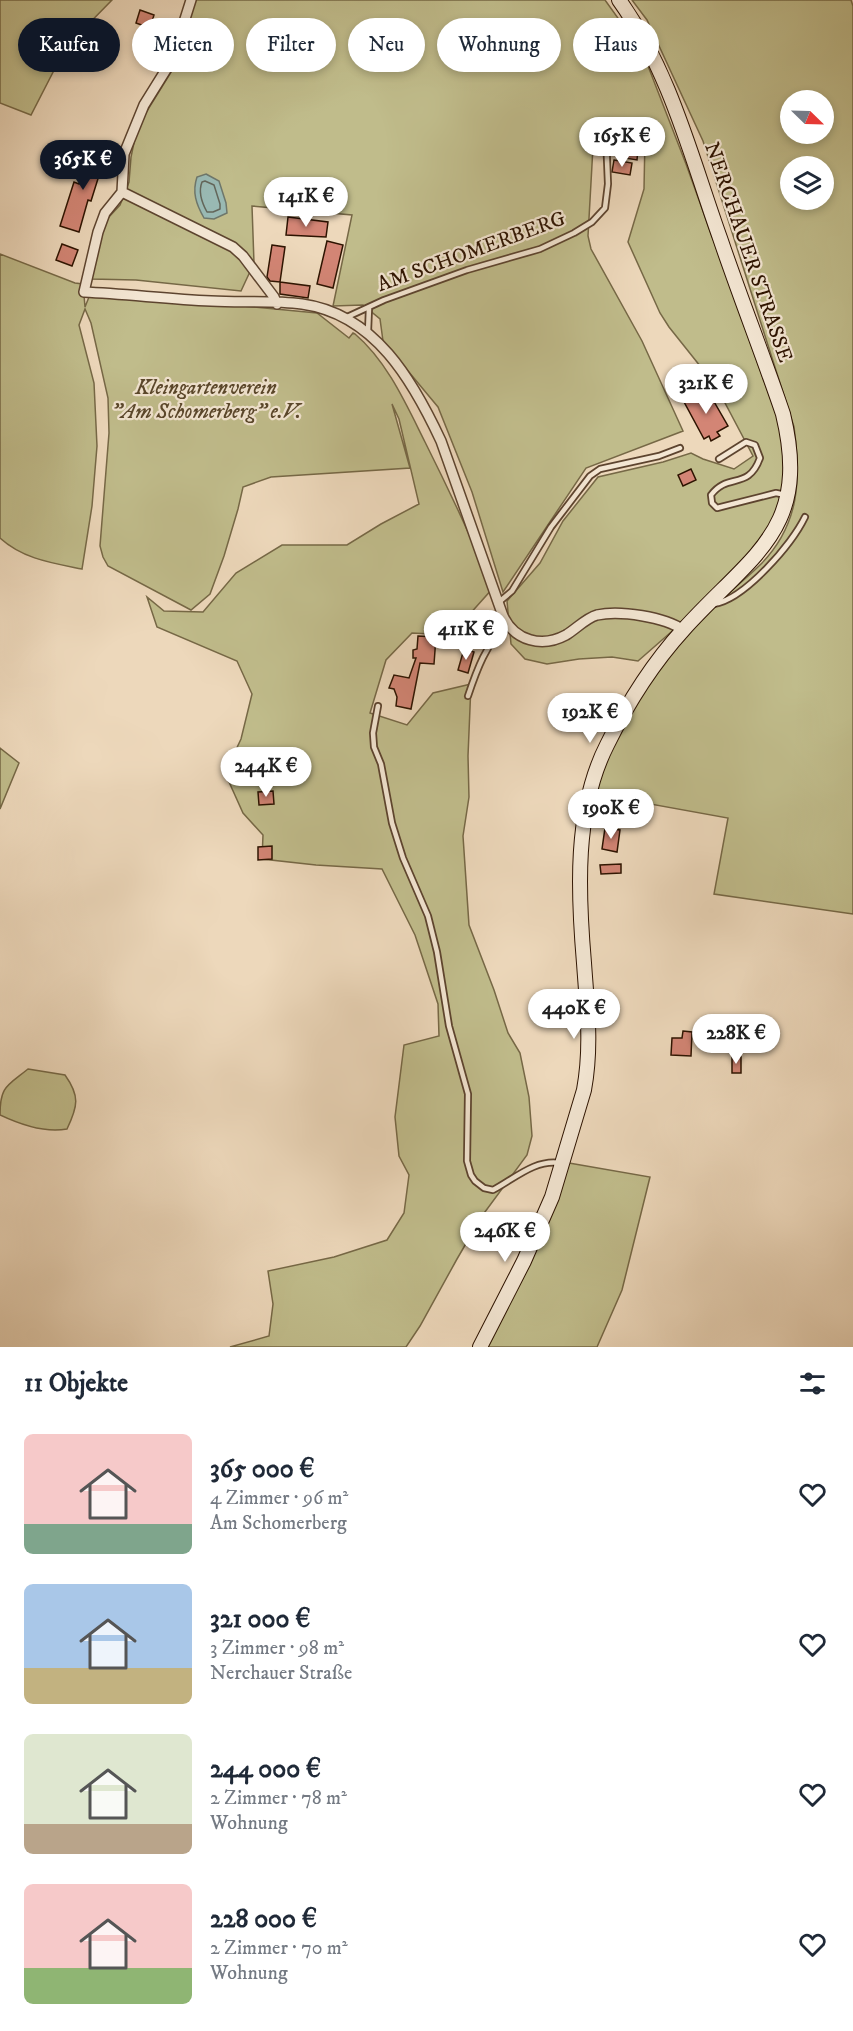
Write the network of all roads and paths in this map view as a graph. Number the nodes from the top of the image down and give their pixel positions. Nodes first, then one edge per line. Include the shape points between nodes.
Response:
1 (191, 0) edge
2 (619, 0) edge
3 (606, 136) dead end
4 (122, 192) junction
5 (277, 304) junction
6 (369, 308) junction
7 (344, 319) junction
8 (368, 334) junction
9 (680, 448) dead end
10 (719, 459) dead end
11 (789, 495) junction
12 (805, 517) dead end
13 (710, 601) junction
14 (499, 602) junction
15 (507, 625) junction
16 (683, 630) junction
17 (468, 696) dead end
18 (378, 706) dead end
19 (563, 1164) junction
20 (480, 1347) edge

1 - 4 street via 172,60 144,105 124,154
2 - 11 main road, NERCHAUER STRASSE via 653,55 668,91 773,383 789,438
3 - 6 lane, AM SCHOMERBERG via 605,208 592,222 540,249 467,270
4 - 5 street via 233,247
4 - 5 street via 105,213 84,292
5 - 7 street via 302,304
6 - 7 lane, AM SCHOMERBERG
6 - 8 lane
7 - 8 street
8 - 14 street via 383,345 406,375 430,417
9 - 14 lane via 600,469 590,476 551,527 512,591
10 - 11 lane via 746,442 755,445 760,458 748,477 718,486 711,495 717,508 776,493
11 - 13 main road, NERCHAUER STRASSE via 765,546
12 - 13 lane via 797,533 761,575 720,603
13 - 16 main road, NERCHAUER STRASSE
14 - 15 street
15 - 16 street via 520,637 546,642 566,635 597,615 651,618
15 - 17 lane via 492,642
16 - 19 main road, NERCHAUER STRASSE via 620,720 590,787 581,878 590,1051 584,1090
18 - 19 lane via 374,747 403,858 428,916 449,1026 468,1094 467,1161 471,1175 484,1188 493,1190 531,1167 552,1162
19 - 20 main road, NERCHAUER STRASSE via 540,1228

